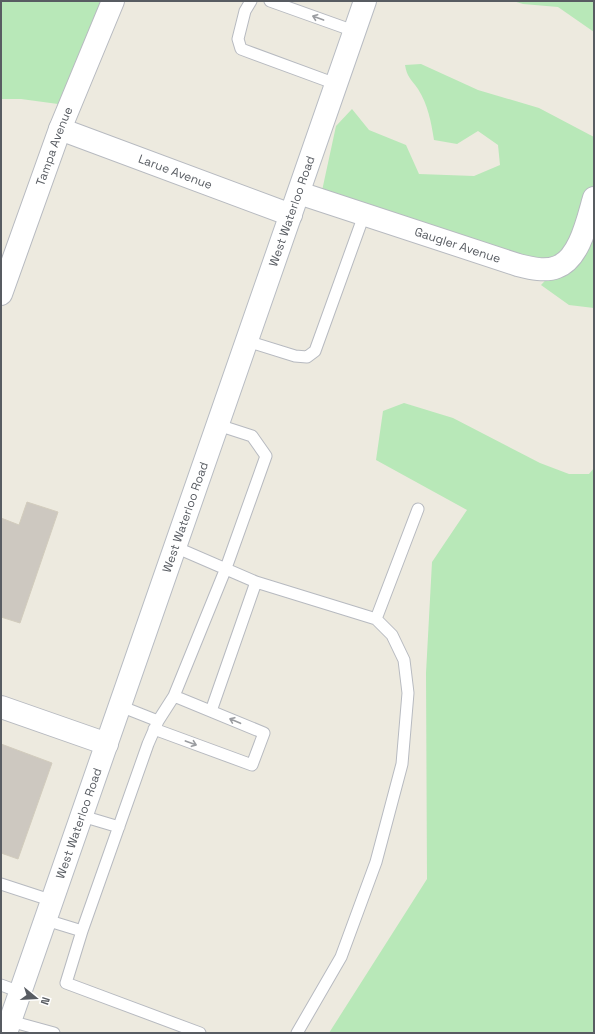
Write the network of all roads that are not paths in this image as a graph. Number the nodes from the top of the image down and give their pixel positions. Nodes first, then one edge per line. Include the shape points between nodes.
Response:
1 (112, 1) edge
2 (252, 1) edge
3 (270, 1) edge
4 (365, 1) edge
5 (354, 31) junction
6 (336, 84) junction
7 (60, 129) junction
8 (299, 193) junction
9 (592, 206) edge
10 (290, 215) junction
11 (364, 215) junction
12 (1, 294) edge
13 (247, 341) junction
14 (218, 425) junction
15 (418, 509) dead end
16 (175, 547) junction
17 (226, 568) junction
18 (256, 582) junction
19 (376, 619) junction
20 (174, 696) junction
21 (120, 706) junction
22 (1, 707) edge
23 (211, 711) junction
24 (156, 725) junction
25 (107, 744) junction
26 (82, 816) junction
27 (119, 827) junction
28 (1, 884) edge
29 (49, 910) junction
30 (82, 931) junction
31 (11, 989) edge
32 (8, 1027) edge
33 (54, 1033) edge
34 (200, 1033) edge
35 (298, 1033) edge

1 - 7 main road, Tampa Avenue
2 - 6 lane via 245,11 238,39 241,48
5 -> 3 lane
4 - 5 main road, West Waterloo Road
5 - 6 main road, West Waterloo Road
6 - 8 main road, West Waterloo Road
7 - 10 main road, Larue Avenue
7 - 12 main road, Tampa Avenue
8 - 10 main road, West Waterloo Road
8 - 11 main road, Gaugler Avenue
9 - 11 main road, Gaugler Avenue via 579,245 569,260 557,268 547,269 518,265
10 - 13 main road, West Waterloo Road
11 - 13 lane via 315,351 308,357 295,356
13 - 14 main road, West Waterloo Road
14 - 16 main road, West Waterloo Road
14 - 17 lane via 252,436 266,456
15 - 19 lane
16 - 17 lane
16 - 21 main road, West Waterloo Road
17 - 18 lane
17 - 20 lane
18 - 19 lane
18 - 23 lane
19 - 35 lane via 392,636 404,660 408,693 402,764 376,862 340,957
20 - 23 lane
20 - 24 lane
21 - 24 lane
21 - 25 main road, West Waterloo Road
22 - 25 main road
24 -> 23 lane via 252,765 264,734
24 - 27 lane
25 - 26 main road, West Waterloo Road
26 - 27 lane
26 - 29 main road, West Waterloo Road
27 - 30 lane
28 - 29 lane
29 - 30 lane
29 - 31 main road, West Waterloo Road
30 - 34 lane via 66,983
31 - 32 main road, West Waterloo Road
32 - 33 lane

